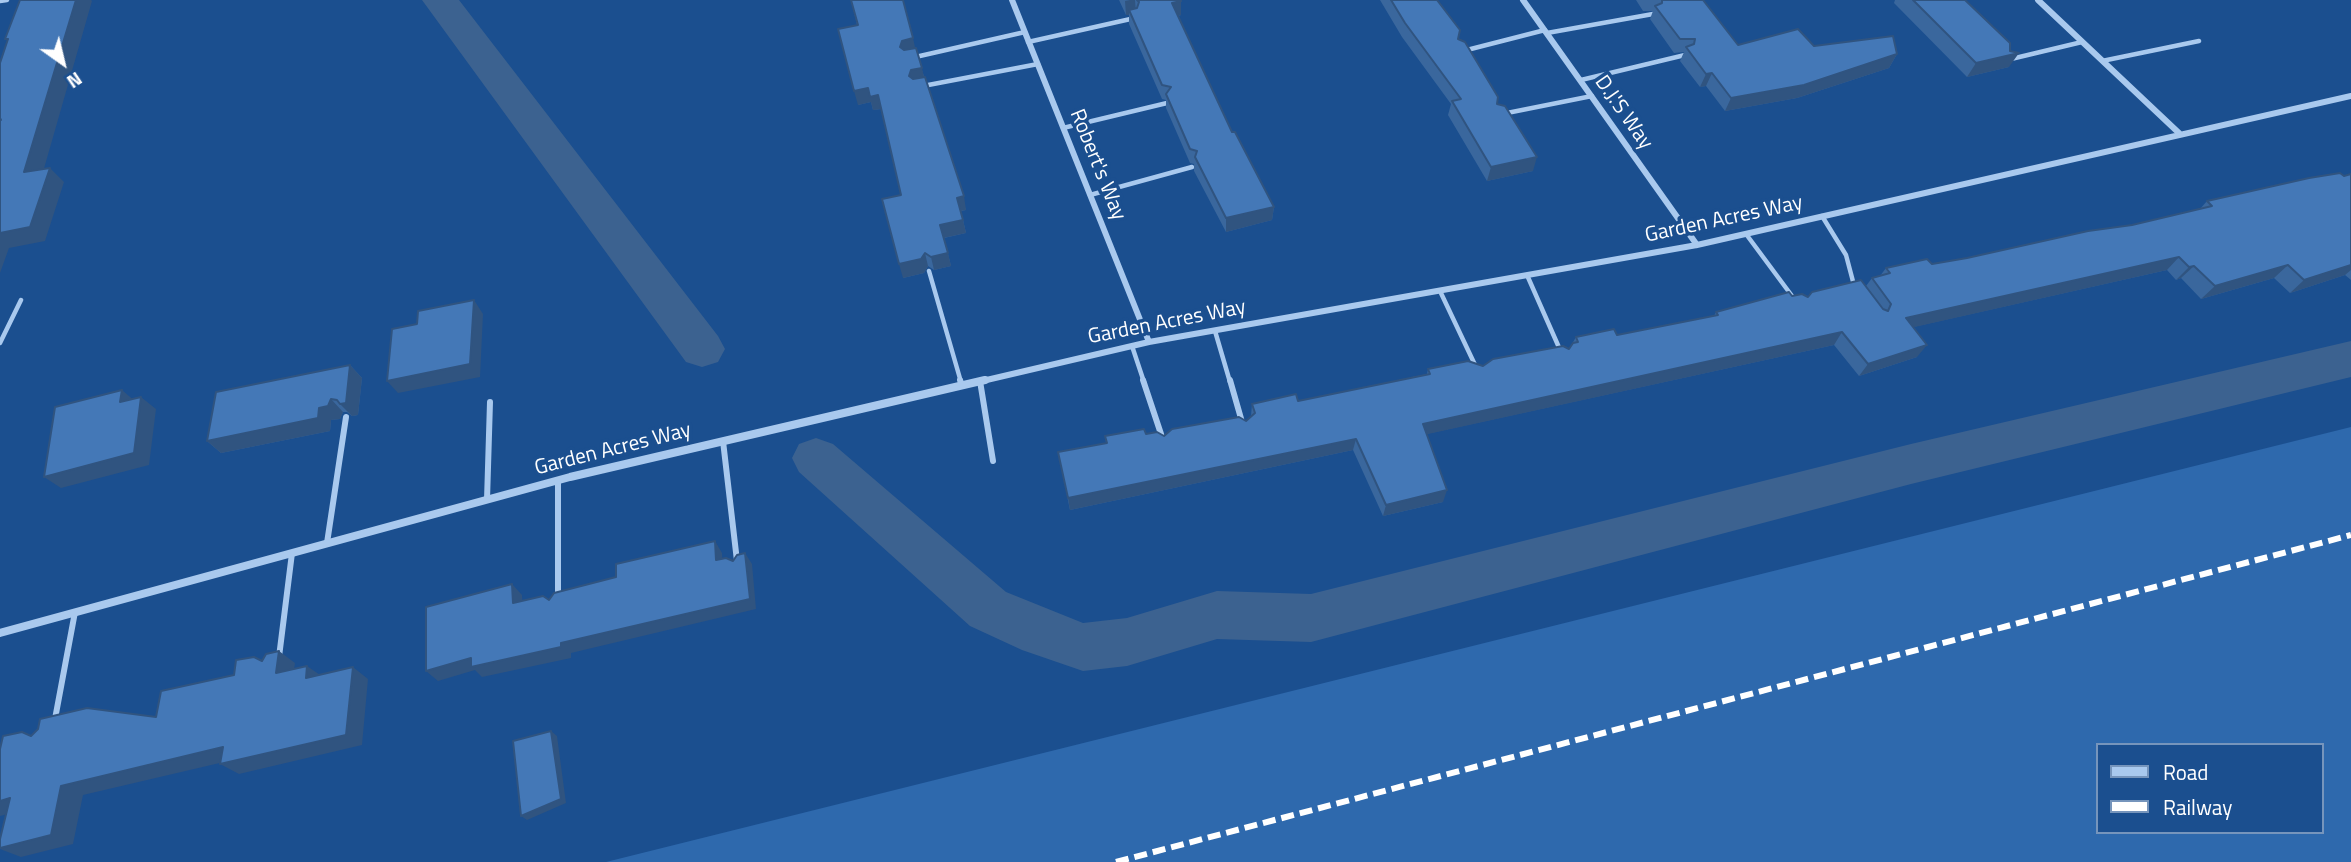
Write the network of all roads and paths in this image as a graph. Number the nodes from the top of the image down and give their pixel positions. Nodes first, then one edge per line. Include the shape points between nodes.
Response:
1 (7, 0) edge
2 (1012, 0) edge
3 (1523, 0) edge
4 (2038, 0) edge
5 (0, 1) edge
6 (1653, 14) edge
7 (1135, 18) edge
8 (1025, 32) junction
9 (1546, 32) junction
10 (2199, 41) dead end
11 (1028, 42) junction
12 (2082, 42) junction
13 (1459, 51) edge
14 (1685, 55) edge
15 (908, 59) edge
16 (2003, 61) edge
17 (2102, 61) junction
18 (1038, 64) junction
19 (1581, 80) junction
20 (917, 88) edge
21 (1592, 96) junction
22 (2351, 96) edge
23 (1167, 103) edge
24 (1497, 114) edge
25 (1063, 128) junction
26 (2180, 135) junction
27 (1192, 167) edge
28 (1090, 195) junction
29 (1822, 216) junction
30 (1746, 234) junction
31 (1697, 245) junction
32 (929, 271) edge
33 (1527, 275) junction
34 (1440, 291) junction
35 (1862, 298) edge
36 (21, 300) dead end
37 (1799, 305) edge
38 (1215, 331) junction
39 (1149, 342) junction
40 (0, 343) edge
41 (1132, 346) junction
42 (1563, 357) edge
43 (1479, 374) edge
44 (980, 381) junction
45 (962, 386) junction
46 (490, 402) dead end
47 (346, 417) edge
48 (1244, 427) edge
49 (723, 441) junction
50 (1163, 442) edge
51 (993, 461) dead end
52 (558, 480) junction
53 (487, 500) junction
54 (327, 543) junction
55 (292, 553) junction
56 (738, 567) edge
57 (558, 605) edge
58 (75, 612) junction
59 (0, 633) edge
60 (277, 667) edge
61 (53, 729) edge

1 - 5 lane
2 - 8 street, Robert's Way
3 - 9 street, D.J.'S Way
4 - 12 street
6 - 9 lane
7 - 11 lane
8 - 11 street, Robert's Way
8 - 15 lane
9 - 13 lane
9 - 19 street, D.J.'S Way
10 - 17 lane
11 - 18 street, Robert's Way
12 - 16 lane
12 - 17 street
14 - 19 lane
17 - 26 street
18 - 20 lane
18 - 25 street, Robert's Way
19 - 21 street, D.J.'S Way
21 - 24 lane
21 - 31 street, D.J.'S Way
22 - 26 street, Garden Acres Way
23 - 25 lane
25 - 28 street, Robert's Way
26 - 29 street, Garden Acres Way
27 - 28 lane
28 - 39 street, Robert's Way
29 - 30 street, Garden Acres Way
29 - 35 lane via 1846,255 1854,287
30 - 31 street, Garden Acres Way
30 - 37 lane
31 - 33 street, Garden Acres Way
32 - 45 lane
33 - 34 street, Garden Acres Way
33 - 42 lane
34 - 38 street, Garden Acres Way
34 - 43 lane
36 - 40 lane
38 - 39 street, Garden Acres Way
38 - 48 lane
39 - 41 street, Garden Acres Way
41 - 44 street, Garden Acres Way
41 - 50 lane
44 - 45 street, Garden Acres Way
44 - 51 lane
45 - 49 street, Garden Acres Way
46 - 53 lane
47 - 54 lane
49 - 52 street, Garden Acres Way
49 - 56 lane
52 - 53 street, Garden Acres Way
52 - 57 lane
53 - 54 street, Garden Acres Way
54 - 55 street, Garden Acres Way
55 - 58 street, Garden Acres Way
55 - 60 lane
58 - 59 street, Garden Acres Way
58 - 61 lane

